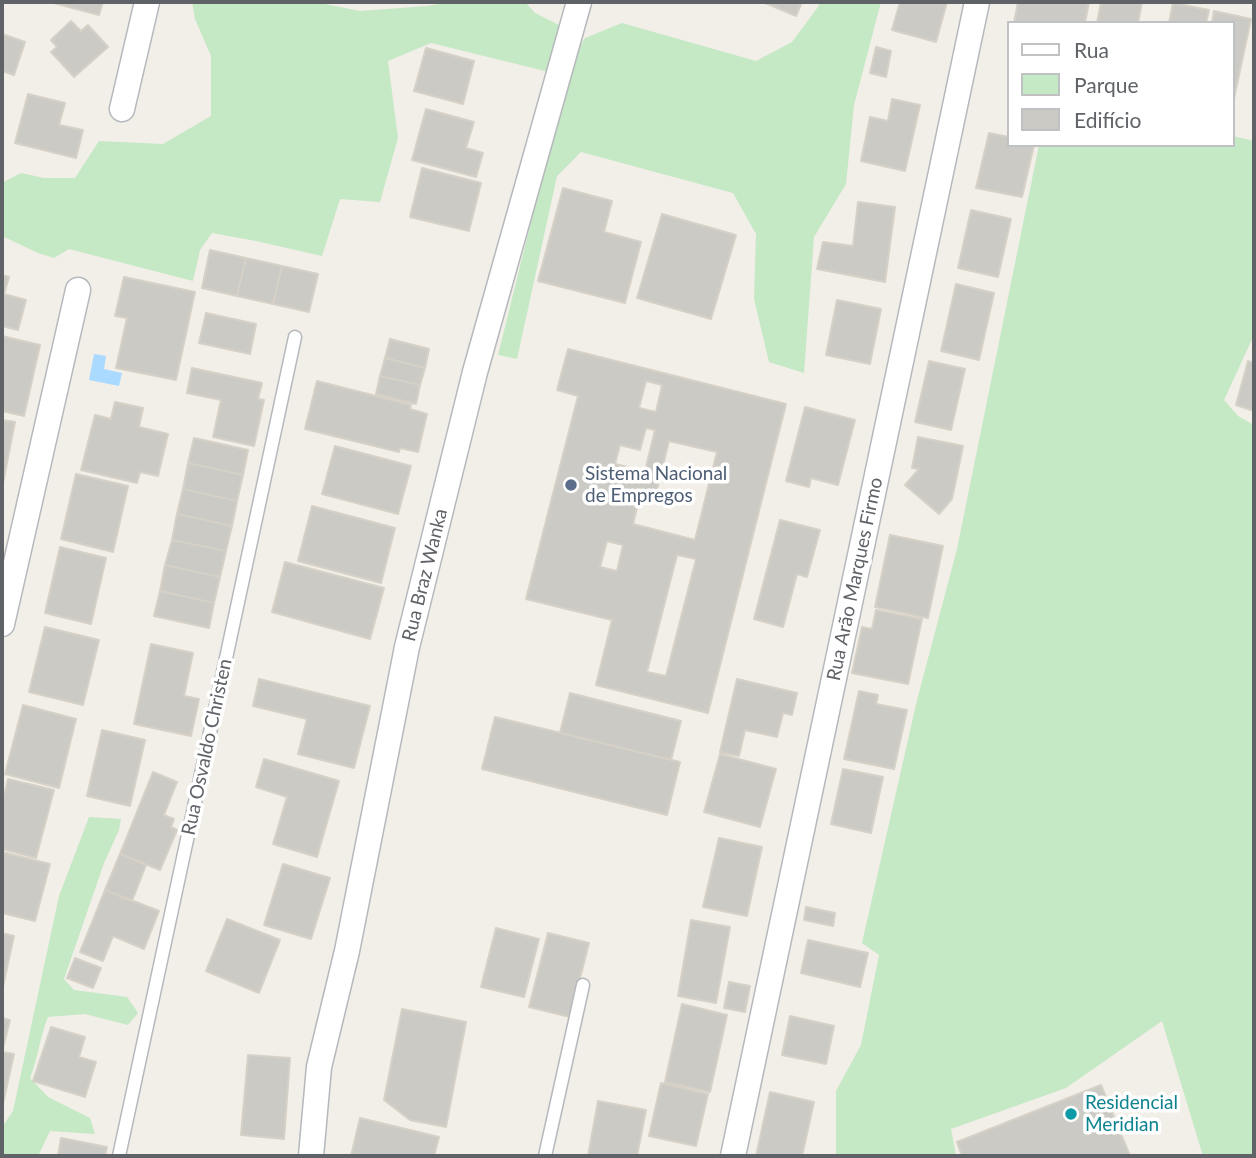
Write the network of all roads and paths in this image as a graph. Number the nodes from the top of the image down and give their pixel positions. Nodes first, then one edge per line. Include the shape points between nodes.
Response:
1 (147, 2) edge
2 (579, 2) edge
3 (977, 2) edge
4 (122, 108) dead end
5 (78, 290) dead end
6 (295, 337) dead end
7 (2, 624) edge
8 (583, 985) dead end
9 (119, 1156) edge
10 (311, 1156) edge
11 (545, 1156) edge
12 (733, 1156) edge

1 - 4 street
2 - 10 street, Rua Braz Wanka via 475,372 407,647 319,1067
3 - 12 street, Rua Arão Marques Firmo
5 - 7 street
6 - 9 lane, Rua Osvaldo Christen
8 - 11 lane

